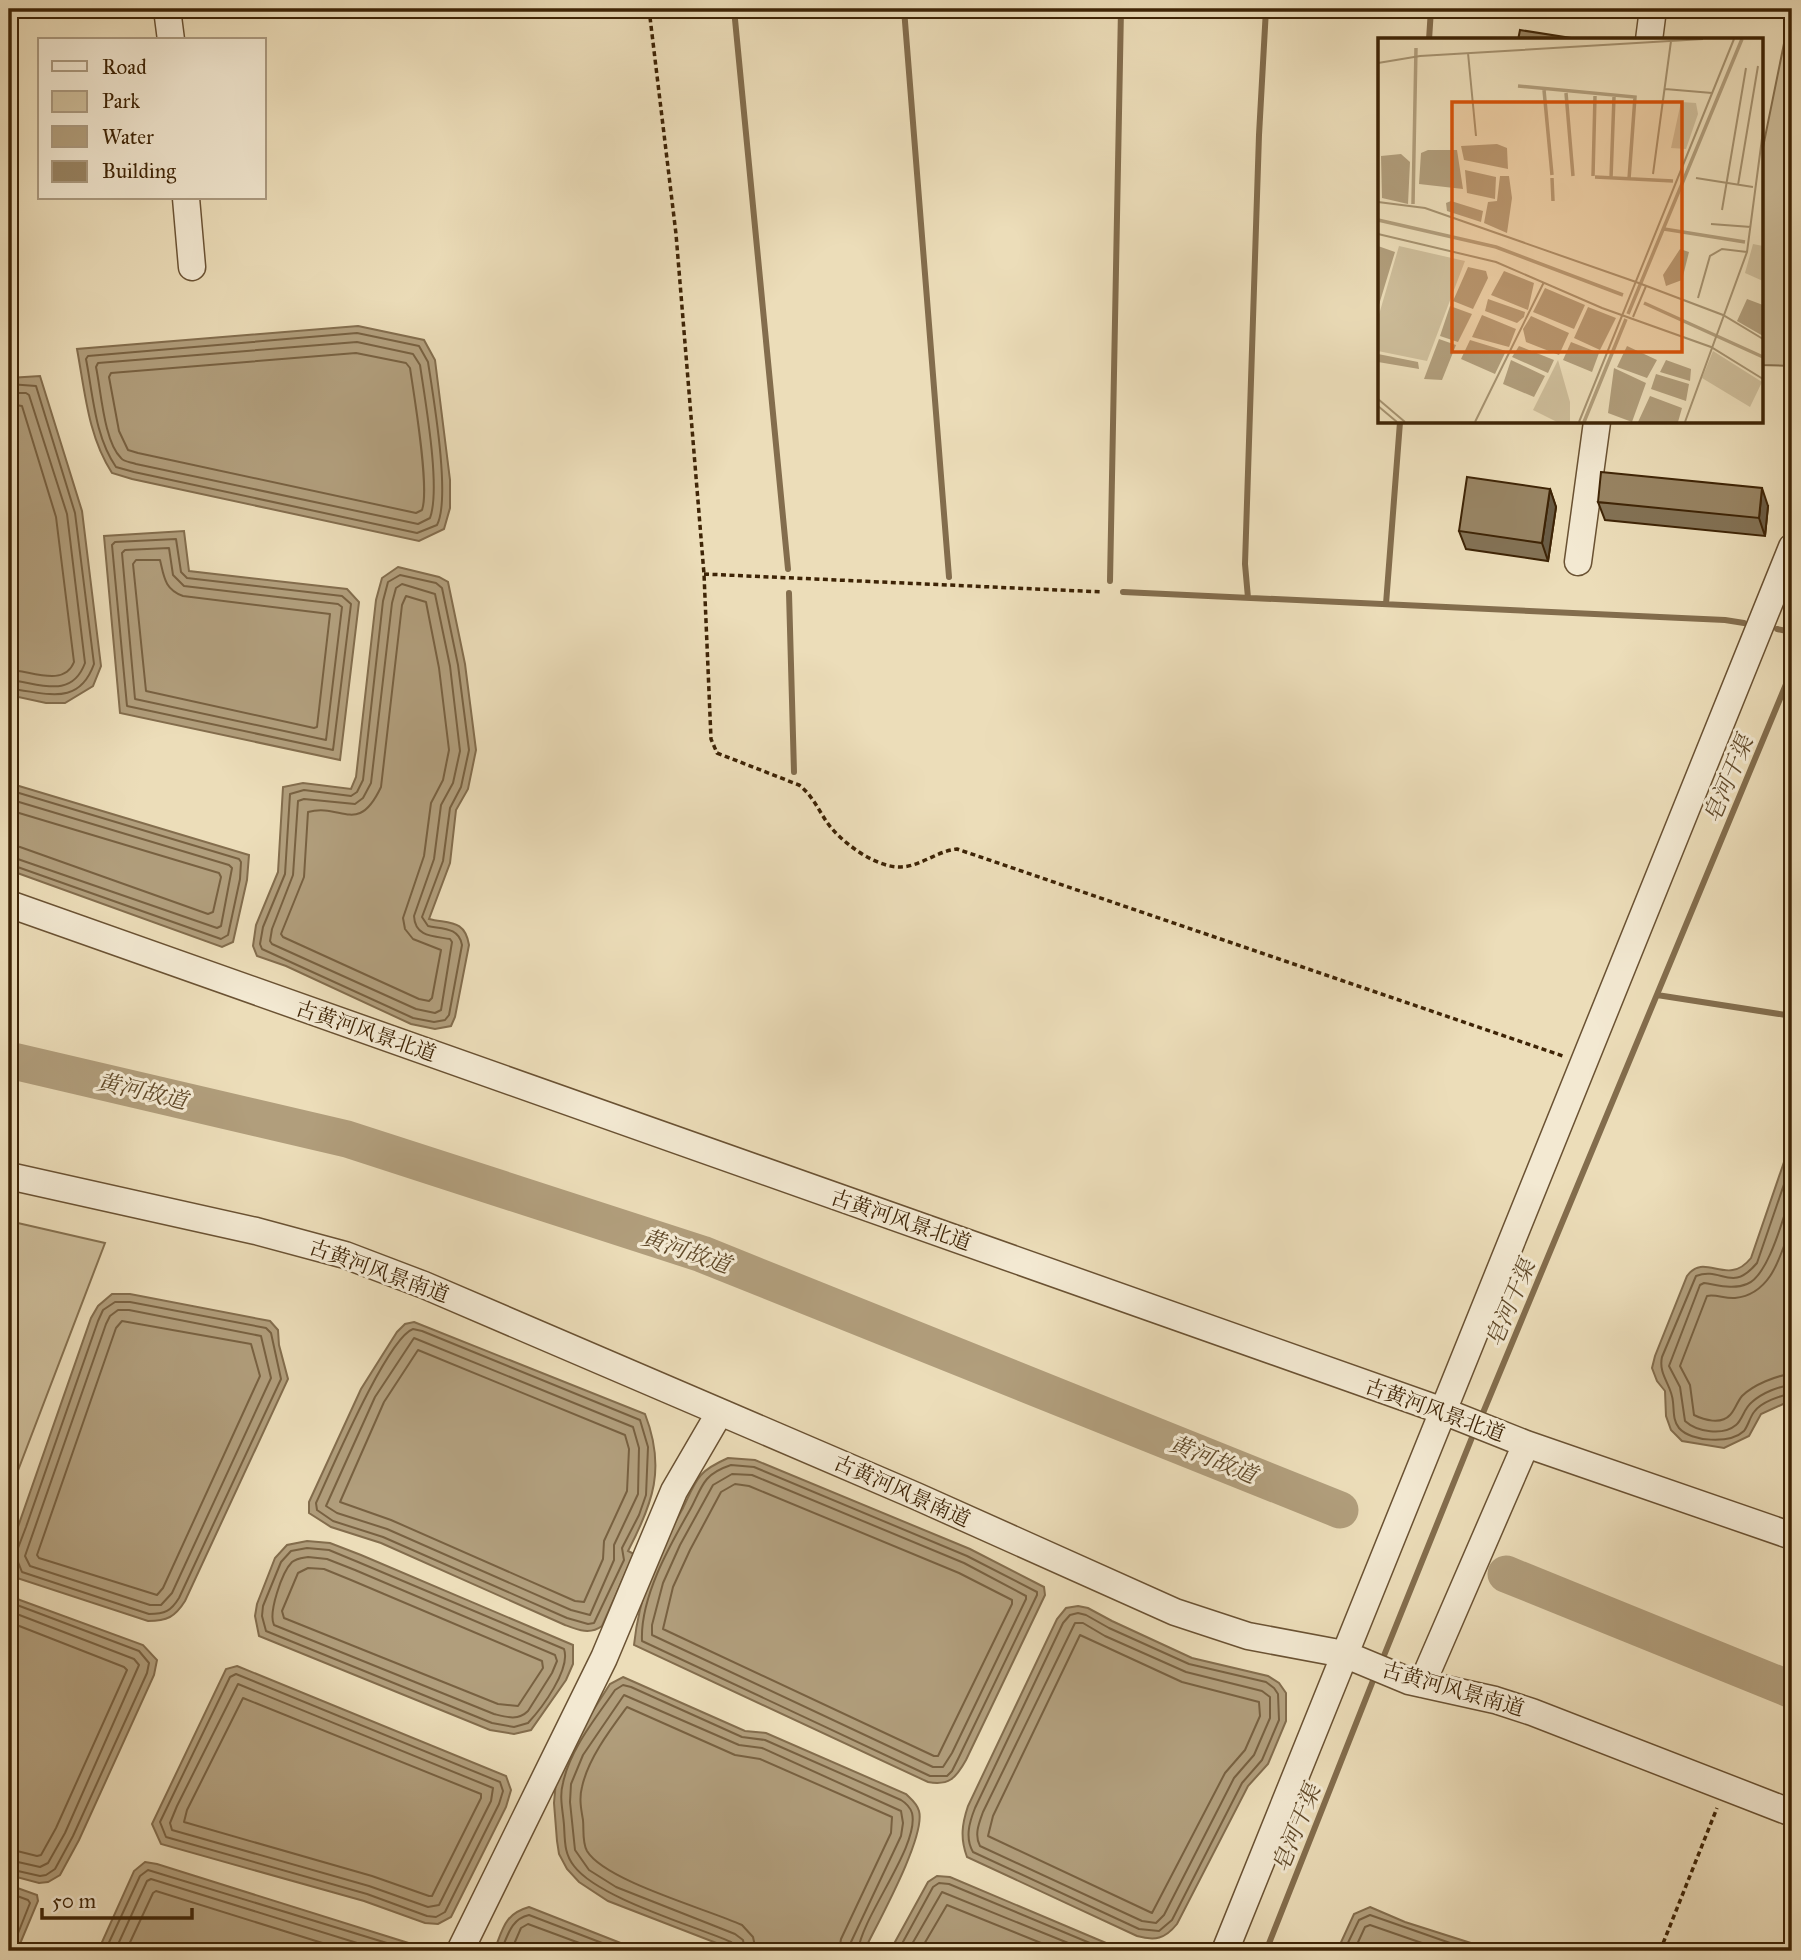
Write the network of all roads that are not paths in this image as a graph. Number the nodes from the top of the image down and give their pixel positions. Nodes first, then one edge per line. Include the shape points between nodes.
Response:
1 (167, 9) edge
2 (1653, 9) edge
3 (170, 38) edge
4 (1649, 38) edge
5 (186, 200) edge
6 (192, 267) dead end
7 (1597, 424) edge
8 (1792, 547) edge
9 (1578, 562) dead end
10 (9, 904) edge
11 (9, 1176) edge
12 (720, 1412) junction
13 (1449, 1414) junction
14 (1519, 1441) junction
15 (1792, 1536) edge
16 (1344, 1654) junction
17 (1422, 1684) junction
18 (1792, 1814) edge
19 (460, 1951) edge
20 (1225, 1951) edge

1 - 3 street
2 - 4 street
5 - 6 street
7 - 9 street
8 - 13 street
10 - 13 street, 古黄河风景北道
11 - 12 street, 古黄河风景南道 via 345,1255
12 - 16 street, 古黄河风景南道 via 1175,1612 1248,1636
12 - 19 street via 674,1491 604,1658
13 - 14 street, 古黄河风景北道
13 - 16 street
14 - 15 street, 古黄河风景北道
14 - 17 street
16 - 17 street, 古黄河风景南道
16 - 20 street
17 - 18 street, 古黄河风景南道 via 1532,1712

